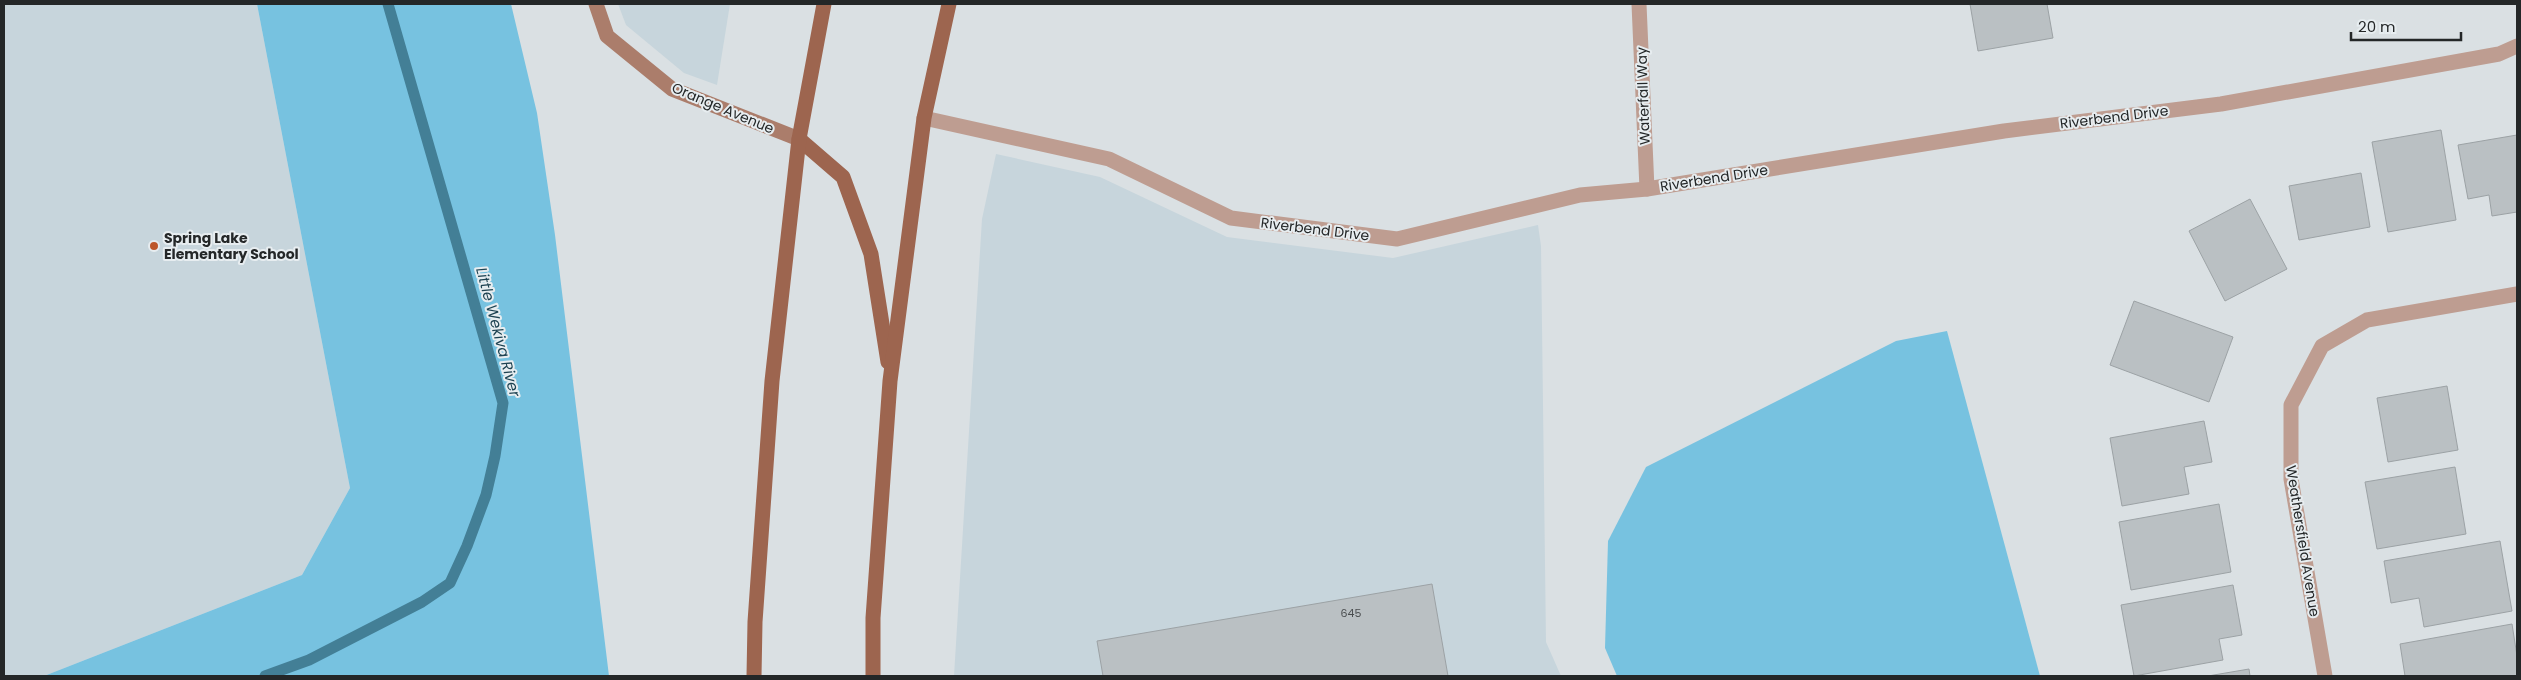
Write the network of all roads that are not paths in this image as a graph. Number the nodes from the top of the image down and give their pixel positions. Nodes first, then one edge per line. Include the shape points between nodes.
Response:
1 (596, 4) edge
2 (824, 4) edge
3 (949, 4) edge
4 (1639, 4) edge
5 (2517, 46) edge
6 (924, 118) junction
7 (799, 139) junction
8 (1647, 189) junction
9 (2517, 294) edge
10 (890, 381) junction
11 (754, 676) edge
12 (874, 676) edge
13 (2325, 676) edge

1 - 7 main road, Orange Avenue via 607,36 672,89
2 - 7 main road
3 - 6 main road
4 - 8 street, Waterfall Way
5 - 8 street, Riverbend Drive via 2499,54 2221,104 2004,131
6 - 8 street, Riverbend Drive via 1109,159 1231,218 1397,239 1580,196
6 - 10 main road
7 - 10 main road via 843,176 871,254
7 - 11 main road via 772,381
9 - 13 street, Weathersfield Avenue via 2367,320 2322,346 2291,404 2291,479
10 - 12 main road via 873,618

